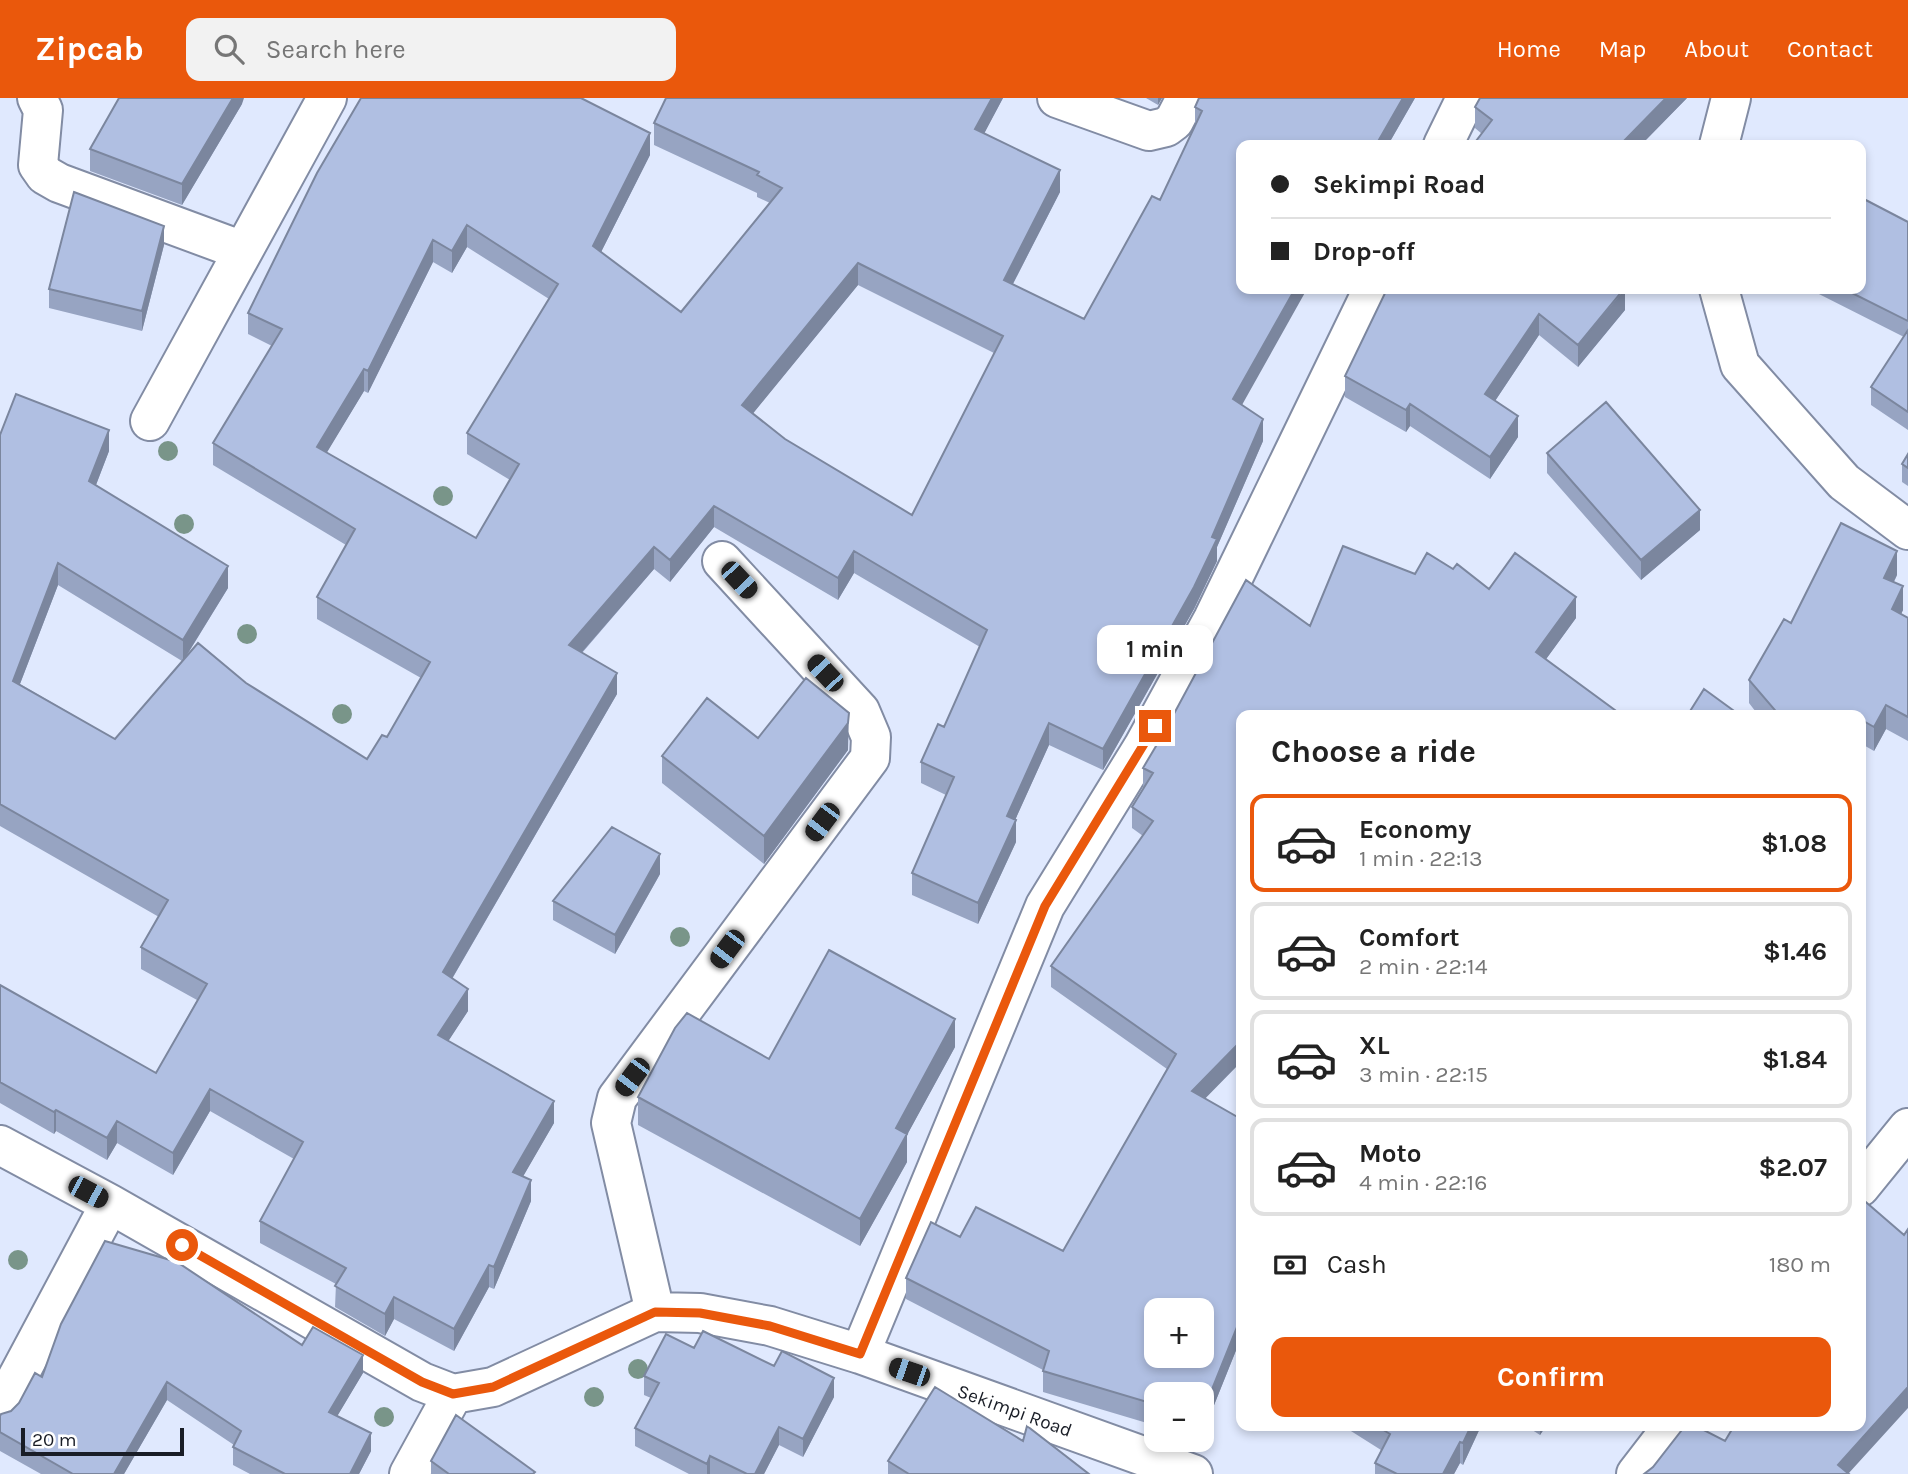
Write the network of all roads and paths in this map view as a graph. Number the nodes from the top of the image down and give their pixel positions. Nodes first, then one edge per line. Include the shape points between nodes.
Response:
1 (37, 98) edge
2 (327, 98) edge
3 (1056, 98) edge
4 (1186, 98) edge
5 (1466, 98) edge
6 (1731, 98) edge
7 (1445, 140) edge
8 (1720, 140) edge
9 (243, 251) junction
10 (1371, 294) edge
11 (1720, 294) edge
12 (150, 421) dead end
13 (1908, 530) edge
14 (722, 561) dead end
15 (1908, 1128) edge
16 (0, 1145) edge
17 (1866, 1171) edge
18 (110, 1204) junction
19 (655, 1312) junction
20 (860, 1354) junction
21 (453, 1394) junction
22 (0, 1410) edge
23 (1669, 1431) edge
24 (409, 1474) edge
25 (1192, 1474) edge
26 (1636, 1474) edge

1 - 9 street via 43,110 38,165 45,176
2 - 9 street
3 - 4 street via 1149,131 1174,121
5 - 7 street
6 - 8 street
9 - 12 street
10 - 20 street via 1213,619 1143,747 1045,906
11 - 13 street via 1740,365 1844,482
14 - 19 street via 860,711 871,737 870,758 617,1098 611,1123
15 - 17 street
16 - 18 street
18 - 21 street via 422,1382
18 - 22 street
19 - 20 street, Sekimpi Road via 700,1313 770,1326
19 - 21 street, Sekimpi Road via 493,1387
20 - 25 street, Sekimpi Road
21 - 24 street
23 - 26 street

